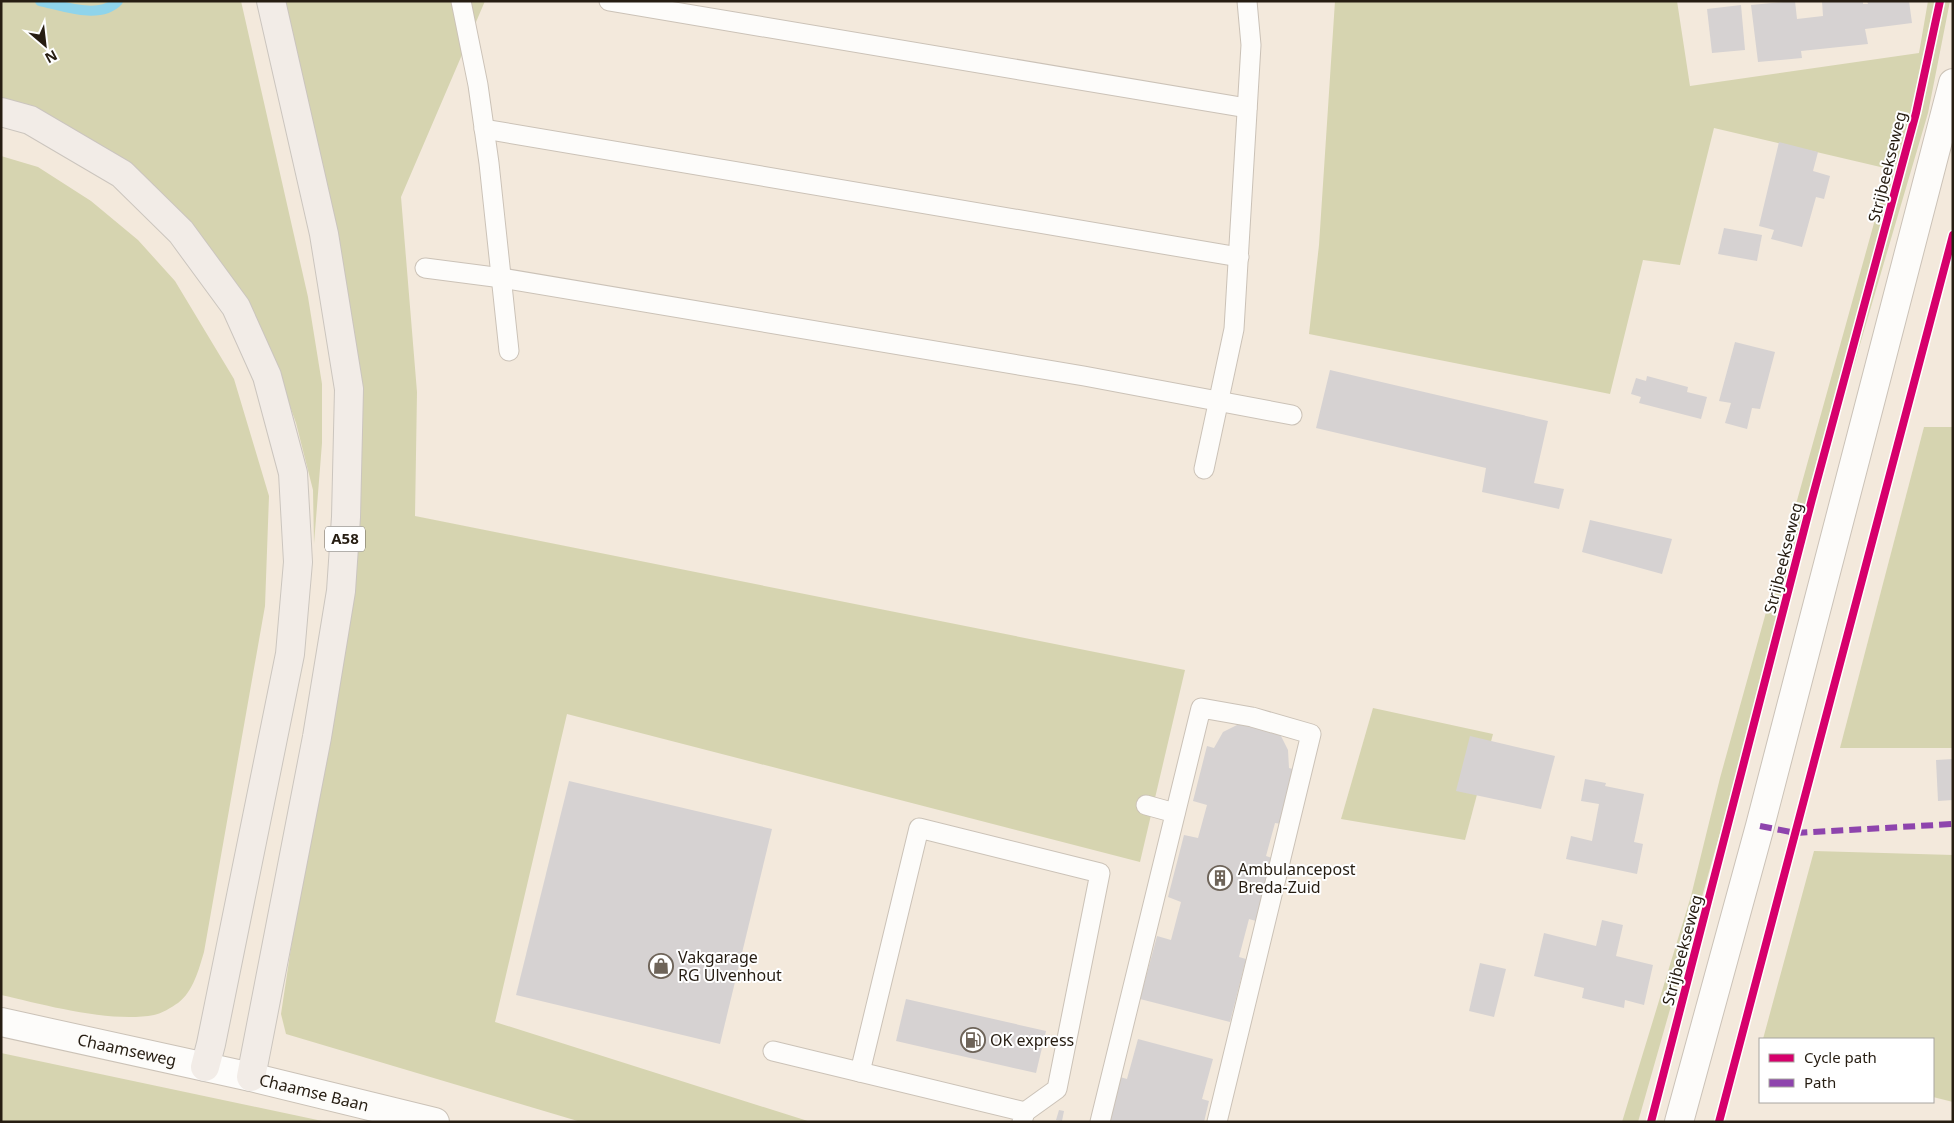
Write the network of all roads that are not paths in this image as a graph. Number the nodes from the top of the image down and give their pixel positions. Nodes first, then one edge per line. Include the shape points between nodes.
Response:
1 (271, 1) edge
2 (461, 1) edge
3 (609, 1) edge
4 (1247, 1) edge
5 (1953, 83) edge
6 (1247, 108) junction
7 (1, 112) edge
8 (484, 129) junction
9 (1239, 257) junction
10 (425, 268) dead end
11 (502, 278) junction
12 (509, 351) dead end
13 (1219, 402) junction
14 (1292, 415) dead end
15 (1204, 468) dead end
16 (1146, 805) dead end
17 (1175, 813) junction
18 (1, 1022) edge
19 (773, 1051) dead end
20 (205, 1067) junction
21 (860, 1072) junction
22 (251, 1077) junction
23 (1024, 1117) edge
24 (435, 1122) edge
25 (1100, 1122) edge
26 (1217, 1122) edge
27 (1679, 1122) edge

1 - 22 highway, A58 via 324,234 349,389 341,591 317,737
2 - 8 lane
3 - 6 lane
4 - 6 lane via 1251,45
5 - 27 main road via 1765,807
6 - 9 lane
7 - 20 highway via 30,120 122,174 181,232 236,307 267,376 293,472 298,562 290,654
8 - 9 lane
8 - 11 lane
9 - 13 lane via 1234,329
10 - 11 lane
11 - 12 lane
11 - 13 lane via 1084,376
13 - 14 lane
13 - 15 lane
16 - 17 lane
17 - 25 lane
17 - 26 lane via 1201,708 1252,717 1311,734
18 - 20 main road, Chaamseweg
19 - 21 lane
20 - 22 main road, Chaamseweg
21 - 23 lane
21 - 23 lane via 919,828 1100,873 1057,1088
22 - 24 main road, Chaamse Baan

